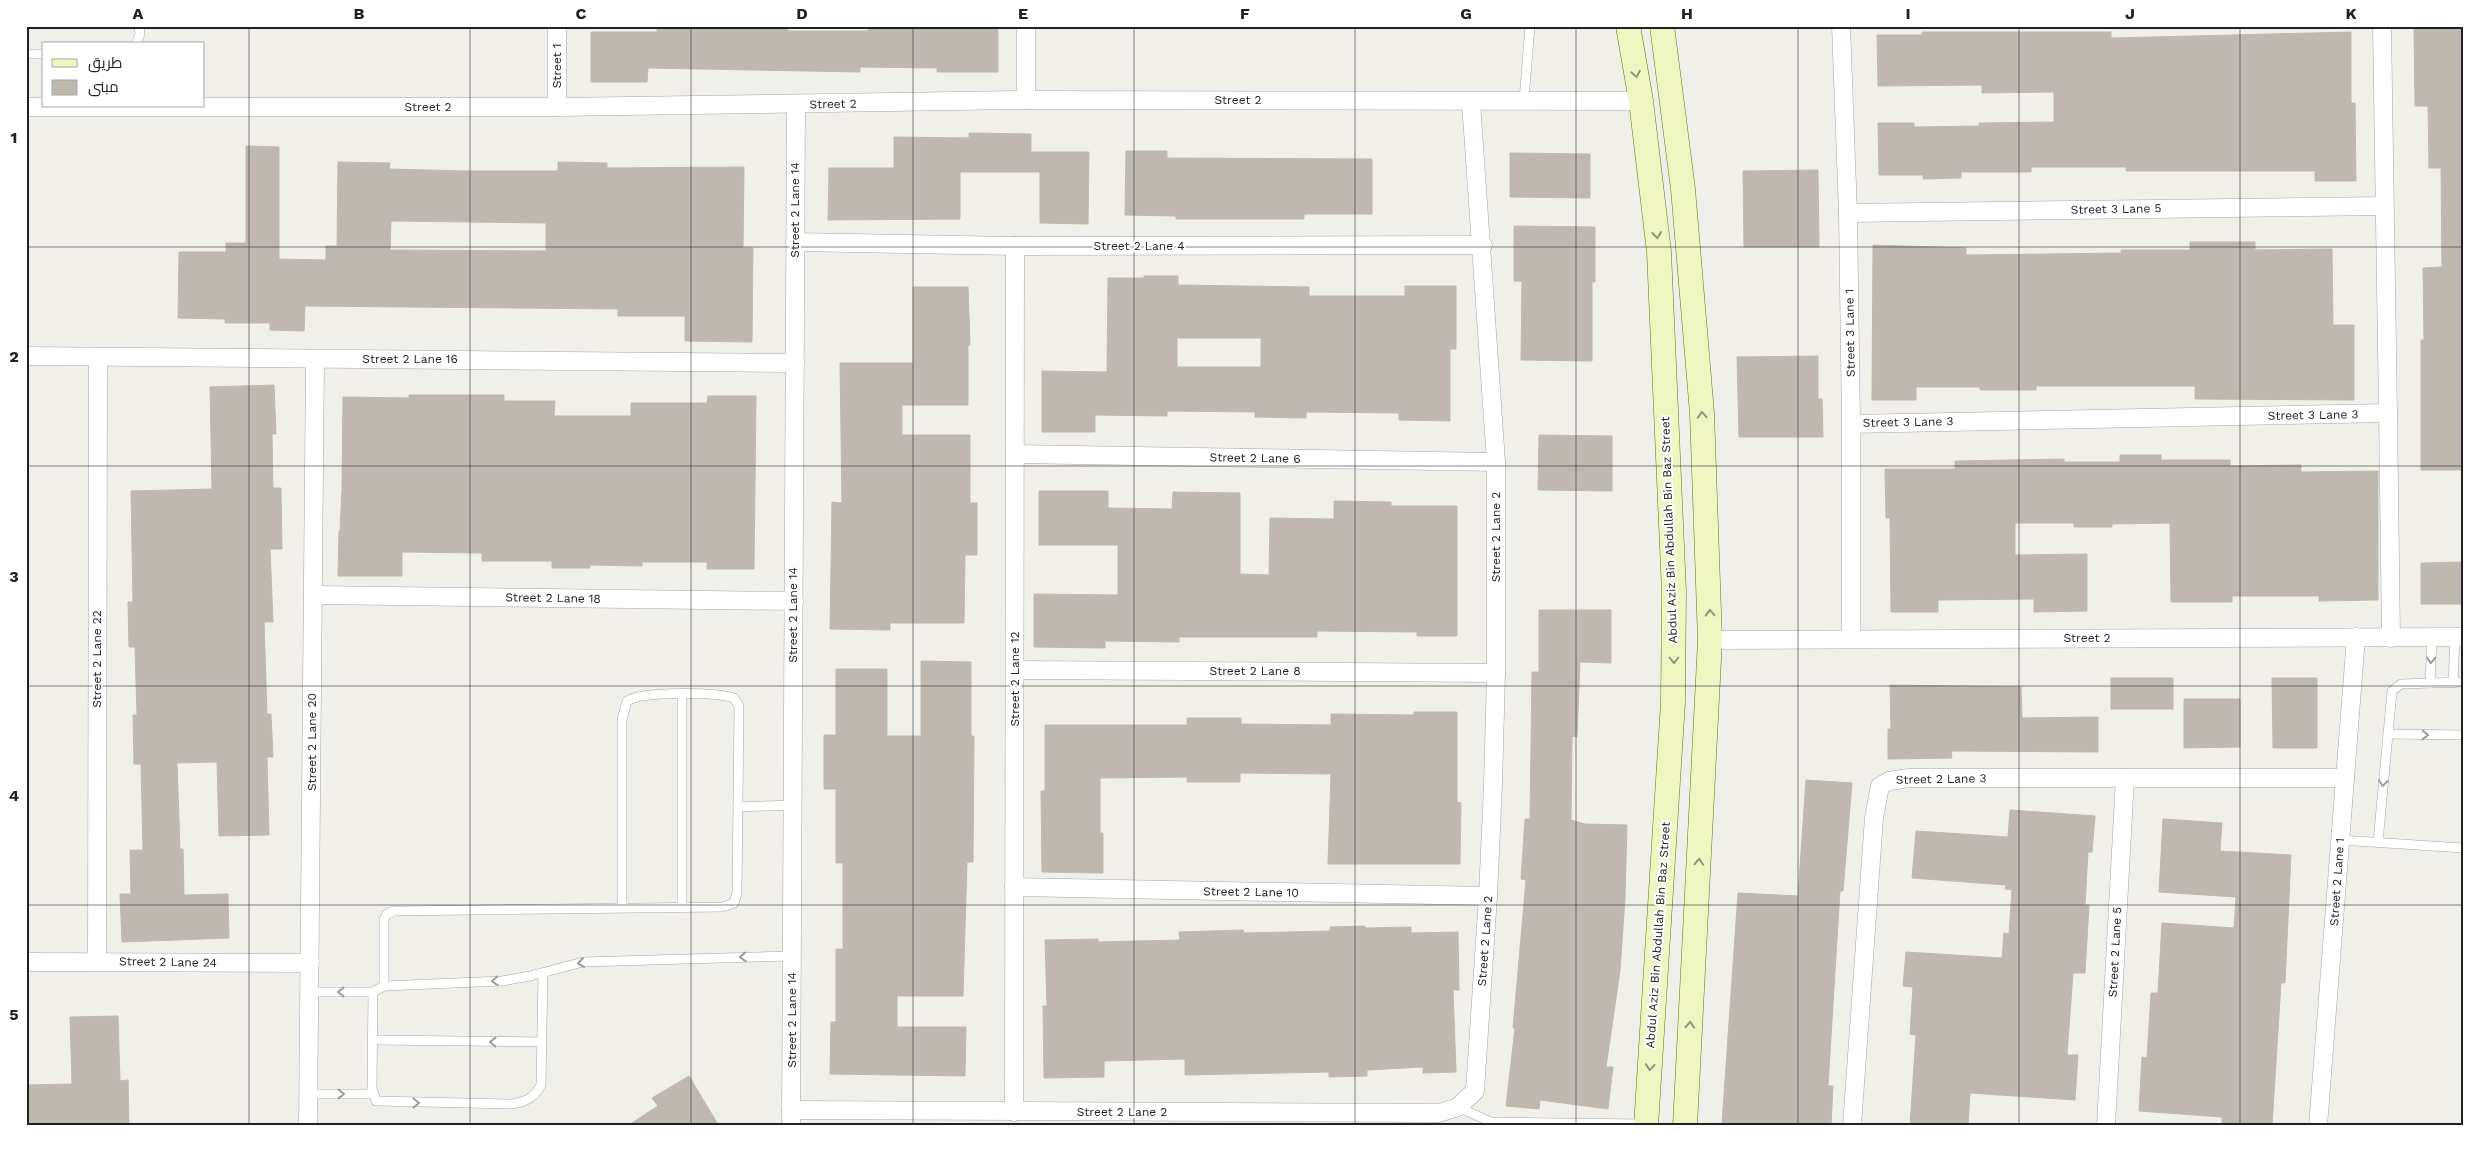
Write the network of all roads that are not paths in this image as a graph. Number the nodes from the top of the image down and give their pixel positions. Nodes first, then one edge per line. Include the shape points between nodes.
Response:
1 (139, 26) edge
2 (557, 26) edge
3 (1026, 26) edge
4 (1530, 26) edge
5 (1628, 26) edge
6 (1662, 26) edge
7 (1841, 26) edge
8 (2382, 26) edge
9 (137, 42) edge
10 (26, 54) edge
11 (42, 54) edge
12 (1026, 100) junction
13 (1524, 100) junction
14 (1641, 101) junction
15 (1472, 102) junction
16 (796, 105) junction
17 (26, 107) edge
18 (42, 107) edge
19 (205, 107) edge
20 (557, 107) junction
21 (2384, 206) junction
22 (1848, 213) junction
23 (795, 242) junction
24 (1483, 245) junction
25 (1015, 246) junction
26 (1662, 344) junction
27 (26, 356) edge
28 (98, 357) junction
29 (315, 359) junction
30 (794, 363) junction
31 (2388, 413) junction
32 (1851, 424) junction
33 (1704, 446) junction
34 (1015, 454) junction
35 (1496, 462) junction
36 (1669, 488) junction
37 (1706, 552) junction
38 (313, 595) junction
39 (794, 601) junction
40 (2432, 637) junction
41 (2459, 637) edge
42 (2356, 638) junction
43 (2391, 638) junction
44 (1851, 639) junction
45 (1710, 640) junction
46 (1014, 670) junction
47 (1496, 673) junction
48 (2458, 682) edge
49 (2430, 683) junction
50 (682, 695) junction
51 (2388, 734) junction
52 (2463, 735) edge
53 (2125, 778) junction
54 (2345, 778) junction
55 (793, 805) junction
56 (738, 806) junction
57 (2340, 840) junction
58 (2378, 842) junction
59 (2463, 848) edge
60 (1014, 887) junction
61 (1488, 896) junction
62 (622, 908) junction
63 (682, 908) junction
64 (792, 956) junction
65 (97, 961) junction
66 (26, 962) edge
67 (310, 963) junction
68 (543, 973) junction
69 (384, 986) junction
70 (310, 992) junction
71 (373, 992) junction
72 (373, 1040) junction
73 (542, 1042) junction
74 (309, 1094) junction
75 (372, 1094) junction
76 (1458, 1107) junction
77 (1014, 1112) junction
78 (791, 1118) edge
79 (1646, 1125) edge
80 (308, 1126) edge
81 (1685, 1126) edge
82 (1852, 1126) edge
83 (2106, 1126) edge
84 (2318, 1126) edge

1 - 9 lane
2 - 20 street, Street 1
3 - 12 street
4 - 13 lane
5 -> 14 street, Abdul Aziz Bin Abdullah Bin Baz Street
33 -> 6 street via 1683,189
7 - 22 street, Street 3 Lane 1
8 - 21 street
10 - 11 lane
12 - 15 street, Street 2
12 - 16 street, Street 2
13 - 14 street, Street 2
13 - 15 street, Street 2
14 -> 26 street, Abdul Aziz Bin Abdullah Bin Baz Street via 1659,252
15 - 24 street, Street 2 Lane 2
16 - 20 street, Street 2
16 - 23 street, Street 2 Lane 14
17 - 18 street, Street 2
19 - 20 street, Street 2
21 - 22 street, Street 3 Lane 5
21 - 31 street
22 - 32 street, Street 3 Lane 1
23 - 25 street, Street 2 Lane 4
23 - 30 street, Street 2 Lane 14
24 - 25 street, Street 2 Lane 4
24 - 35 street, Street 2 Lane 2
25 - 34 street, Street 2 Lane 12
26 - 33 street via 1672,364 1677,390 1678,432 1683,446 1690,450
26 - 36 street, Abdul Aziz Bin Abdullah Bin Baz Street
27 - 28 street, Street 2 Lane 16
28 - 29 street, Street 2 Lane 16
28 - 65 street, Street 2 Lane 22
29 - 30 street, Street 2 Lane 16
29 - 38 street, Street 2 Lane 20
30 - 39 street, Street 2 Lane 14
31 - 32 street, Street 3 Lane 3
31 - 43 street
32 - 44 street, Street 3 Lane 1
33 - 37 street
34 - 35 street, Street 2 Lane 6
34 - 46 street, Street 2 Lane 12
35 - 47 street, Street 2 Lane 2
36 - 37 street via 1681,484 1691,486 1696,493 1700,536
36 -> 79 street, Abdul Aziz Bin Abdullah Bin Baz Street via 1674,592 1673,702
45 -> 37 street
38 - 39 street, Street 2 Lane 18
38 - 67 street, Street 2 Lane 20
39 - 55 street, Street 2 Lane 14
40 - 41 street, Street 2
40 - 43 street, Street 2
40 -> 49 lane
41 - 48 lane
42 - 43 street, Street 2
42 - 44 street, Street 2
42 - 54 street, Street 2 Lane 1
44 - 45 street, Street 2
81 -> 45 street
46 - 47 street, Street 2 Lane 8
46 - 60 street, Street 2 Lane 12
47 - 61 street, Street 2 Lane 2
48 - 49 lane
49 - 51 lane via 2396,686 2392,691
50 - 56 lane via 726,695 734,698 739,706
50 - 62 lane via 642,695 628,701 624,709
50 - 63 lane
51 -> 52 lane
51 -> 58 lane
53 - 54 street, Street 2 Lane 3
53 - 82 street, Street 2 Lane 3 via 1909,778 1880,786 1874,818
53 - 83 street, Street 2 Lane 5
54 - 57 street, Street 2 Lane 1
55 - 56 lane
55 - 64 street, Street 2 Lane 14
56 - 63 lane via 734,903 723,907
57 - 58 lane
57 - 84 street, Street 2 Lane 1
58 - 59 lane
60 - 61 street, Street 2 Lane 10
60 - 77 street, Street 2 Lane 12
61 - 76 street, Street 2 Lane 2 via 1475,1091
62 - 63 lane
62 - 69 lane via 394,911 384,919
64 -> 68 lane via 583,962
64 - 78 street, Street 2 Lane 14
65 - 66 street, Street 2 Lane 24
65 - 67 street, Street 2 Lane 24
67 - 70 street, Street 2 Lane 20
68 -> 69 lane via 502,981
68 - 73 lane
69 - 71 lane
71 -> 70 lane
70 - 74 street, Street 2 Lane 20
71 - 72 lane
73 -> 72 lane
72 - 75 lane
75 -> 73 lane via 376,1101 386,1103 513,1104 528,1101 541,1085
74 -> 75 lane
74 - 80 street, Street 2 Lane 20
76 - 77 street, Street 2 Lane 2 via 1438,1113
76 - 79 lane via 1491,1122
77 - 78 street, Street 2 Lane 2

